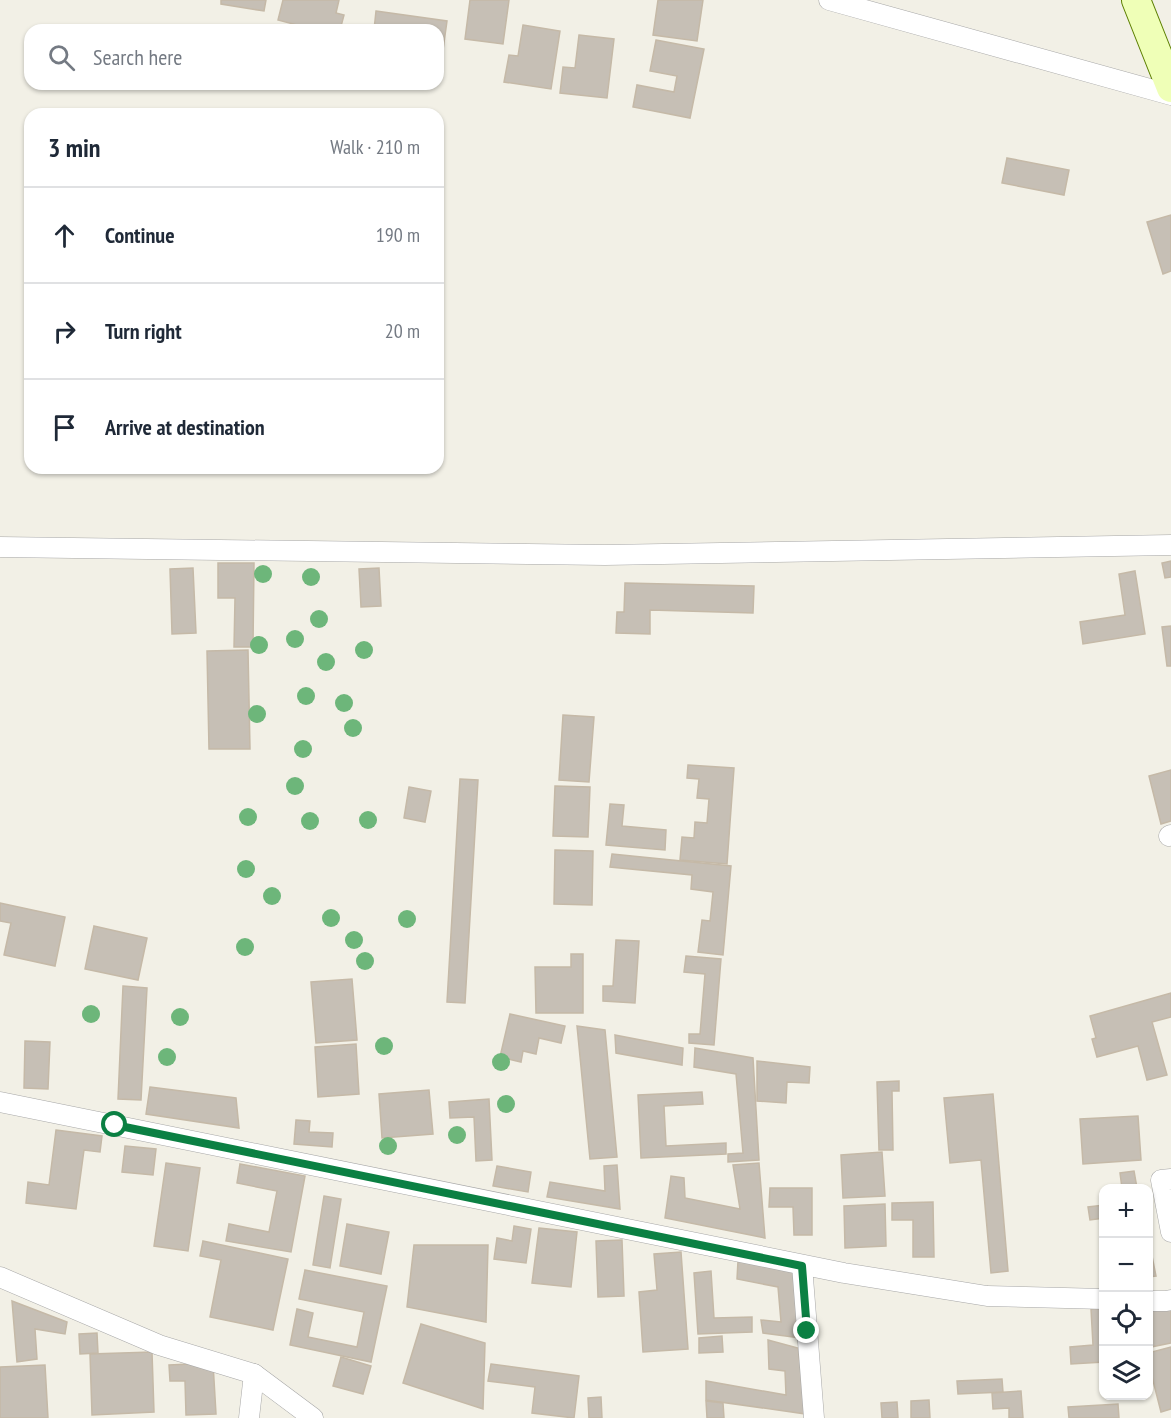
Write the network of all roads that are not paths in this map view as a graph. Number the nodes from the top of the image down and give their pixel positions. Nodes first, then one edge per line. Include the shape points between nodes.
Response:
1 (829, 0) edge
2 (1136, 0) edge
3 (1171, 88) edge
4 (1171, 95) edge
5 (1171, 545) edge
6 (0, 547) edge
7 (0, 1102) edge
8 (1171, 1179) edge
9 (1171, 1232) edge
10 (802, 1266) junction
11 (0, 1277) edge
12 (1099, 1299) edge
13 (1171, 1300) edge
14 (1153, 1301) edge
15 (254, 1374) junction
16 (249, 1418) edge
17 (313, 1418) edge
18 (814, 1418) edge

1 - 4 street
2 - 3 street
5 - 6 street via 605,555
7 - 10 street
8 - 9 street via 1161,1180
10 - 12 street via 987,1296
10 - 18 street
11 - 15 street via 159,1345
13 - 14 street
15 - 16 street
15 - 17 street

